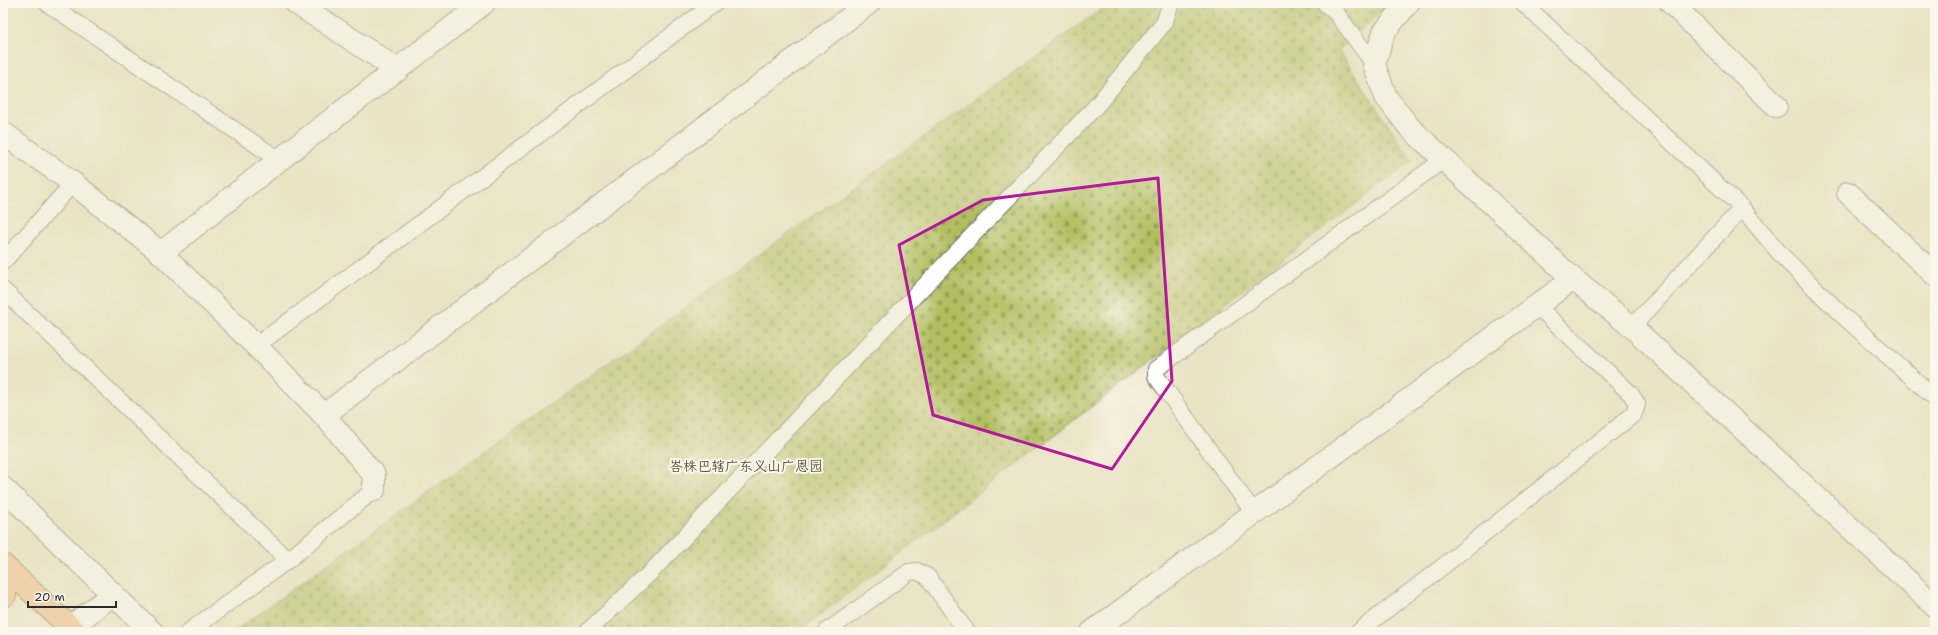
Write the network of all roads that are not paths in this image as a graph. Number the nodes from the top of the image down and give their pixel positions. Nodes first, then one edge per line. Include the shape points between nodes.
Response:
1 (47, 3) edge
2 (296, 3) edge
3 (484, 3) edge
4 (715, 3) edge
5 (869, 3) edge
6 (1171, 3) edge
7 (1325, 3) edge
8 (1408, 3) edge
9 (1523, 3) edge
10 (1671, 3) edge
11 (1374, 64) junction
12 (398, 70) junction
13 (1776, 106) dead end
14 (3, 133) edge
15 (279, 160) junction
16 (1443, 160) junction
17 (73, 183) junction
18 (1848, 193) dead end
19 (1742, 208) junction
20 (161, 253) junction
21 (3, 262) edge
22 (1935, 274) edge
23 (1573, 279) junction
24 (3, 290) edge
25 (1537, 306) junction
26 (1632, 327) junction
27 (256, 346) junction
28 (1935, 398) edge
29 (324, 416) junction
30 (3, 488) edge
31 (374, 490) joint
32 (1254, 513) junction
33 (288, 560) junction
34 (3, 565) edge
35 (3, 580) edge
36 (113, 594) junction
37 (3, 596) edge
38 (1935, 606) edge
39 (73, 630) edge
40 (152, 632) edge
41 (188, 632) edge
42 (587, 632) edge
43 (826, 632) edge
44 (967, 632) edge
45 (1092, 632) edge
46 (1358, 632) edge

1 - 15 lane
2 - 12 street
3 - 12 street
4 - 27 lane
5 - 29 street
6 - 42 lane via 1164,23 1097,105 651,572
7 - 11 lane
8 - 11 street via 1384,32
9 - 19 lane
10 - 13 street
11 - 16 street via 1386,97 1410,128
12 - 15 street
14 - 17 street
15 - 20 street
16 - 23 street
16 - 32 lane via 1156,369 1156,376
17 - 20 street
17 - 21 lane
18 - 22 street
19 - 26 lane
19 - 28 lane via 1781,255 1832,306
20 - 27 street
23 - 25 street
23 - 26 street
24 - 33 lane
25 - 32 street
25 - 46 lane via 1631,394 1637,404 1634,414
26 - 38 street
27 - 29 street
29 - 31 street via 374,475
30 - 36 street
31 - 33 lane
32 - 45 street
33 - 41 lane
34 - 39 highway
35 - 37 highway
36 - 39 street
36 - 40 street
43 - 44 lane via 909,572 917,571 928,577

